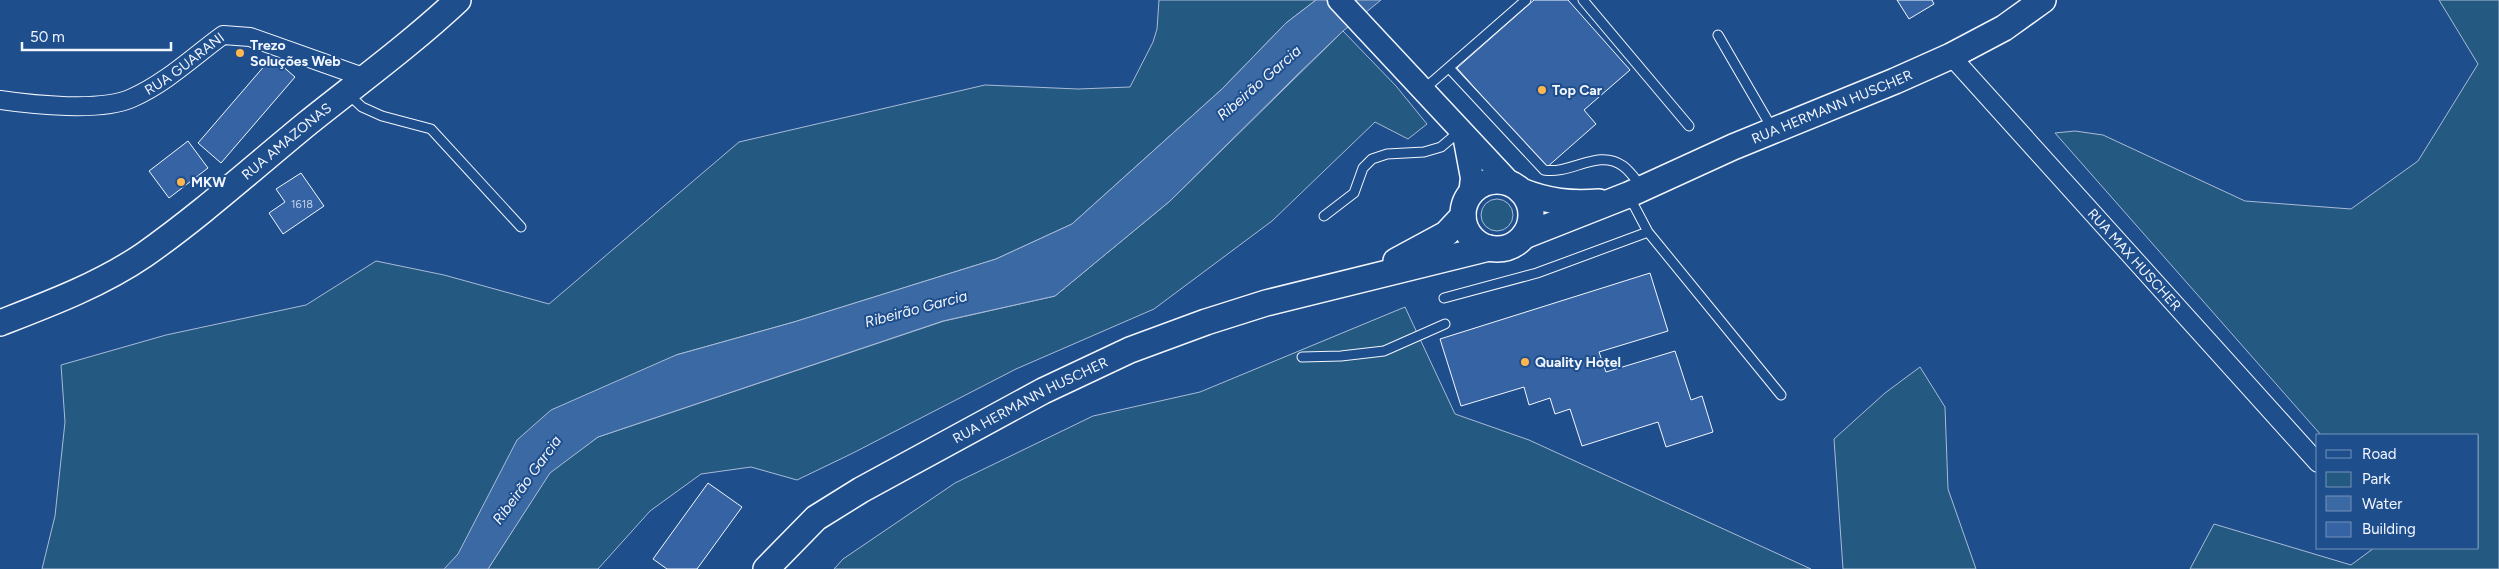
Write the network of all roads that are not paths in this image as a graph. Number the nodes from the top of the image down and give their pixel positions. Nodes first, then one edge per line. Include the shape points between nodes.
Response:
1 (458, 0) edge
2 (1339, 0) edge
3 (1526, 0) edge
4 (1583, 0) edge
5 (2044, 0) edge
6 (1718, 34) dead end
7 (1952, 56) junction
8 (1448, 68) junction
9 (355, 84) junction
10 (1422, 91) junction
11 (0, 100) edge
12 (1689, 126) dead end
13 (1774, 130) junction
14 (1462, 133) junction
15 (1515, 187) junction
16 (1629, 195) junction
17 (1467, 205) junction
18 (1324, 216) dead end
19 (521, 227) dead end
20 (1648, 232) junction
21 (1524, 236) junction
22 (1489, 248) junction
23 (1326, 287) junction
24 (1444, 298) dead end
25 (0, 323) edge
26 (1445, 324) dead end
27 (1302, 358) dead end
28 (1781, 395) dead end
29 (2316, 461) edge
30 (766, 569) edge

1 - 9 main road, RUA AMAZONAS via 428,28
2 - 10 street
3 - 8 lane
4 - 12 lane
5 - 7 main road, RUA HERMANN HUSCHER via 2004,28
6 - 13 lane
7 - 13 main road, RUA HERMANN HUSCHER
7 - 29 street, RUA MAX HUSCHER
8 - 10 lane
8 - 16 lane via 1544,170 1560,171 1604,158 1613,160 1624,166
9 - 11 street, RUA GUARANI via 279,45 250,37 223,35 154,87 130,99 85,106
9 - 19 lane via 362,107 431,130
9 - 25 main road, RUA AMAZONAS via 143,256 96,283
10 - 14 street
13 - 16 main road, RUA HERMANN HUSCHER
14 - 15 street
14 - 17 street via 1472,178
14 - 18 lane via 1441,147 1424,152 1387,154 1372,159 1363,168 1354,193
15 - 16 main road, RUA HERMANN HUSCHER via 1546,201 1580,204
15 - 17 main road via 1495,181 1481,185
15 - 21 main road via 1531,208 1532,218
16 - 20 lane
16 - 21 main road, RUA HERMANN HUSCHER
17 - 22 main road via 1471,236
17 - 23 main road, RUA HERMANN HUSCHER via 1446,234 1422,248
20 - 24 lane via 1537,274
20 - 28 lane
21 - 22 main road via 1514,244
22 - 23 main road, RUA HERMANN HUSCHER
23 - 30 main road, RUA HERMANN HUSCHER via 1206,322 1130,350 1043,391 816,518
26 - 27 lane via 1384,351

